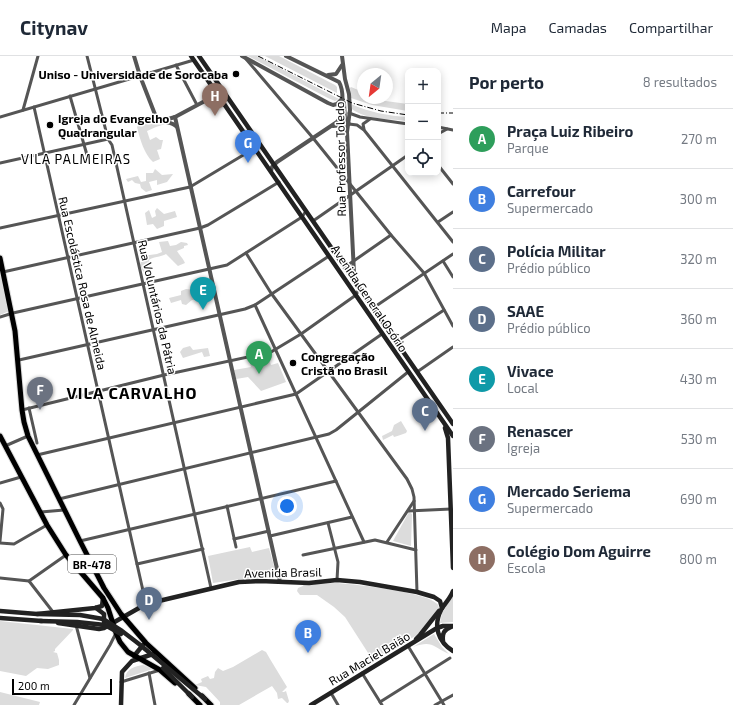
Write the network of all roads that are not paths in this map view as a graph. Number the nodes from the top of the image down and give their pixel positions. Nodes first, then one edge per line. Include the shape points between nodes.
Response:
1 (38, 56) edge
2 (87, 56) edge
3 (134, 56) edge
4 (199, 56) edge
5 (286, 56) edge
6 (342, 56) edge
7 (243, 57) edge
8 (192, 58) edge
9 (342, 64) junction
10 (176, 65) junction
11 (205, 65) junction
12 (324, 75) junction
13 (140, 76) junction
14 (337, 80) junction
15 (344, 83) junction
16 (95, 89) junction
17 (218, 94) junction
18 (70, 96) junction
19 (342, 99) junction
20 (197, 105) junction
21 (34, 107) junction
22 (23, 110) junction
23 (350, 113) junction
24 (0, 117) edge
25 (175, 117) junction
26 (370, 119) junction
27 (163, 121) junction
28 (349, 124) junction
29 (405, 124) edge
30 (331, 126) junction
31 (177, 127) junction
32 (441, 128) edge
33 (448, 129) junction
34 (364, 130) junction
35 (453, 130) edge
36 (347, 132) junction
37 (441, 132) edge
38 (313, 138) junction
39 (108, 139) junction
40 (84, 144) junction
41 (255, 148) junction
42 (45, 153) junction
43 (86, 155) dead end
44 (405, 157) edge
45 (0, 163) edge
46 (274, 165) junction
47 (349, 166) junction
48 (393, 166) junction
49 (441, 168) edge
50 (271, 171) junction
51 (341, 172) junction
52 (279, 182) junction
53 (452, 182) edge
54 (350, 183) junction
55 (190, 187) junction
56 (356, 191) junction
57 (350, 195) junction
58 (125, 201) junction
59 (306, 211) junction
60 (453, 212) edge
61 (59, 216) junction
62 (302, 217) junction
63 (313, 221) junction
64 (438, 222) junction
65 (0, 228) edge
66 (200, 228) junction
67 (391, 235) junction
68 (453, 242) edge
69 (134, 243) junction
70 (246, 253) junction
71 (453, 254) edge
72 (328, 256) junction
73 (68, 257) junction
74 (0, 258) edge
75 (354, 261) junction
76 (443, 261) junction
77 (345, 267) junction
78 (210, 269) junction
79 (3, 272) junction
80 (424, 273) junction
81 (453, 276) edge
82 (144, 283) junction
83 (358, 287) junction
84 (271, 293) junction
85 (356, 295) junction
86 (77, 298) junction
87 (255, 305) junction
88 (373, 308) junction
89 (444, 310) junction
90 (13, 313) junction
91 (220, 316) junction
92 (0, 317) edge
93 (453, 326) edge
94 (154, 330) junction
95 (301, 334) junction
96 (382, 334) junction
97 (396, 342) junction
98 (88, 344) junction
99 (453, 347) edge
100 (276, 349) junction
101 (19, 360) junction
102 (230, 360) junction
103 (328, 371) junction
104 (408, 372) junction
105 (417, 372) junction
106 (164, 375) junction
107 (98, 391) junction
108 (296, 394) junction
109 (241, 407) junction
110 (29, 408) junction
111 (22, 410) junction
112 (359, 412) junction
113 (439, 417) junction
114 (175, 422) junction
115 (453, 424) edge
116 (0, 436) edge
117 (28, 436) junction
118 (453, 436) edge
119 (316, 437) junction
120 (109, 438) junction
121 (37, 443) dead end
122 (5, 446) junction
123 (251, 453) junction
124 (37, 455) junction
125 (185, 469) junction
126 (21, 477) junction
127 (336, 481) junction
128 (0, 483) edge
129 (119, 484) junction
130 (262, 498) junction
131 (58, 499) junction
132 (414, 501) junction
133 (0, 503) edge
134 (227, 506) junction
135 (451, 509) junction
136 (64, 510) junction
137 (408, 511) junction
138 (414, 511) junction
139 (41, 512) junction
140 (195, 514) junction
141 (352, 518) junction
142 (328, 523) junction
143 (47, 525) junction
144 (129, 529) junction
145 (269, 531) junction
146 (270, 536) junction
147 (234, 539) junction
148 (80, 541) junction
149 (0, 542) edge
150 (364, 542) junction
151 (387, 542) junction
152 (236, 546) dead end
153 (334, 548) junction
154 (203, 549) junction
155 (416, 550) junction
156 (66, 555) junction
157 (303, 555) dead end
158 (137, 564) junction
159 (453, 568) edge
160 (0, 578) edge
161 (337, 580) junction
162 (29, 581) junction
163 (280, 582) junction
164 (211, 588) junction
165 (453, 591) edge
166 (417, 592) junction
167 (102, 597) junction
168 (146, 604) junction
169 (96, 608) junction
170 (442, 608) junction
171 (0, 611) edge
172 (53, 612) junction
173 (129, 613) junction
174 (37, 614) junction
175 (123, 617) junction
176 (0, 618) edge
177 (40, 621) junction
178 (112, 623) junction
179 (128, 623) junction
180 (76, 625) junction
181 (453, 626) edge
182 (91, 628) junction
183 (437, 628) junction
184 (116, 633) junction
185 (144, 640) junction
186 (444, 644) junction
187 (408, 646) junction
188 (453, 652) edge
189 (157, 653) junction
190 (136, 657) junction
191 (450, 658) dead end
192 (160, 670) junction
193 (149, 673) junction
194 (362, 673) junction
195 (425, 674) junction
196 (90, 678) junction
197 (121, 682) junction
198 (331, 693) junction
199 (453, 694) edge
200 (192, 697) junction
201 (205, 699) junction
202 (442, 701) junction
203 (381, 703) edge
204 (74, 705) edge
205 (121, 705) edge
206 (155, 705) edge
207 (200, 705) edge
208 (211, 705) edge
209 (311, 705) edge
210 (338, 705) edge
211 (435, 705) edge
212 (444, 705) edge

1 - 22 street
2 - 16 street, Rua Voluntários da Pátria
3 - 13 street
4 - 11 main road, Avenida General Osório
5 - 12 street
6 - 9 street, Rua Professor Toledo
7 - 19 street via 328,103 337,104
7 - 38 street
8 - 10 street
8 - 11 main road
8 - 17 main road, Avenida General Osório
9 - 12 street via 334,75
9 - 15 street, Rua Professor Toledo
10 - 13 street
10 - 20 street
11 - 46 main road, Avenida General Osório
12 - 14 street
13 - 16 street
13 - 27 street via 158,120
14 - 15 street
14 - 28 street via 343,87 345,119
15 - 19 street, Rua Professor Toledo
15 - 23 street, Rua Professor Toledo via 349,94
16 - 18 street
16 - 39 street, Rua Voluntários da Pátria
17 - 20 street
17 - 41 main road, Avenida General Osório
18 - 21 street
18 - 40 street
19 - 30 street, Rua Professor Toledo via 340,120
20 - 25 street
21 - 22 street
21 - 42 street, Rua Escolástica Rosa de Almeida
22 - 24 street
23 - 26 street
23 - 28 street, Rua Professor Toledo
25 - 27 street
25 - 31 street
26 - 29 street
26 - 34 street via 363,124
27 - 31 street via 173,123
28 - 34 street via 357,125
28 - 36 street, Rua Professor Toledo
30 - 36 street via 342,126
30 - 38 street
31 - 55 street
32 - 33 street
33 - 35 street
33 - 37 street
34 - 48 street
36 - 47 street, Rua Professor Toledo
38 - 46 street
38 - 51 street
39 - 40 street
39 - 58 street, Rua Voluntários da Pátria via 112,145
40 - 42 street
40 - 43 street
41 - 50 main road, Avenida General Osório
41 - 55 street
42 - 45 street
42 - 61 street, Rua Escolástica Rosa de Almeida
44 - 48 street
46 - 50 street
46 - 59 main road, Avenida General Osório
47 - 51 street
47 - 54 street, Rua Professor Toledo
48 - 56 street
48 - 64 street
49 - 53 street
50 - 52 main road, Avenida General Osório
51 - 54 street
52 - 62 main road, Avenida General Osório
52 - 66 street
54 - 56 street
54 - 57 street, Rua Professor Toledo
55 - 58 street
55 - 66 street
56 - 57 street
56 - 67 street
57 - 63 street
57 - 75 street, Rua Professor Toledo
58 - 61 street
58 - 69 street, Rua Voluntários da Pátria
59 - 62 street
59 - 63 main road, Avenida General Osório
60 - 64 street
61 - 65 street
61 - 73 street, Rua Escolástica Rosa de Almeida
62 - 70 street
62 - 72 main road, Avenida General Osório
63 - 77 main road, Avenida General Osório
64 - 68 street
66 - 69 street
66 - 78 street
67 - 75 street
67 - 80 street
69 - 73 street
69 - 82 street, Rua Voluntários da Pátria
70 - 78 street via 227,265
70 - 84 street
71 - 76 street
72 - 84 street
72 - 85 main road, Avenida General Osório
73 - 79 street
73 - 86 street, Rua Escolástica Rosa de Almeida
74 - 79 main road, BR-478
75 - 77 street
75 - 83 street, Rua Professor Toledo via 354,276
76 - 80 street
76 - 81 street
77 - 83 main road, Avenida General Osório
78 - 82 street
78 - 91 street
79 - 90 main road, BR-478
80 - 88 street
80 - 89 street
82 - 86 street
82 - 94 street, Rua Voluntários da Pátria
83 - 85 street
83 - 88 main road, Avenida General Osório
84 - 87 street
84 - 95 street
85 - 95 street
85 - 96 main road, Avenida General Osório
86 - 90 street
86 - 98 street, Rua Escolástica Rosa de Almeida
87 - 91 street
87 - 100 street
88 - 97 main road, Avenida General Osório
89 - 93 street
89 - 97 street
90 - 92 street
90 - 101 main road, BR-478
91 - 94 street
91 - 102 street
94 - 98 street
94 - 106 street, Rua Voluntários da Pátria
95 - 100 street
95 - 103 street
96 - 103 street
96 - 104 main road, Avenida General Osório
97 - 105 main road, Avenida General Osório
98 - 101 street
98 - 107 street, Rua Escolástica Rosa de Almeida
99 - 105 street
100 - 102 street
100 - 108 street
101 - 111 main road, BR-478
102 - 106 street
102 - 109 street
103 - 108 street
103 - 112 street
104 - 112 street
104 - 113 main road, Avenida General Osório
105 - 115 main road, Avenida General Osório
106 - 107 street
106 - 114 street, Rua Voluntários da Pátria
107 - 110 street
107 - 120 street, Rua Escolástica Rosa de Almeida
108 - 109 street
108 - 119 street
109 - 114 street
109 - 123 street
110 - 111 street
110 - 121 street
111 - 117 main road, BR-478
112 - 119 street via 336,430
112 - 132 street via 407,479
113 - 118 main road, Avenida General Osório
113 - 135 main road via 448,438
114 - 120 street
114 - 125 street, Rua Voluntários da Pátria
116 - 122 main road, BR-478
117 - 122 street
117 - 124 main road, BR-478
119 - 123 street
119 - 127 street
120 - 124 street
120 - 129 street, Rua Escolástica Rosa de Almeida
122 - 126 main road, BR-478
123 - 125 street
123 - 130 street
124 - 131 main road, BR-478
125 - 129 street
125 - 140 street, Rua Voluntários da Pátria
126 - 128 street
126 - 139 main road, BR-478
127 - 130 street
127 - 141 street
129 - 131 street
129 - 144 street, Rua Escolástica Rosa de Almeida
130 - 134 street
130 - 145 street
131 - 136 main road, BR-478
132 - 137 street
132 - 138 street
133 - 149 street via 3,509
134 - 140 street
134 - 147 street
135 - 138 street
135 - 159 main road
136 - 139 street
136 - 148 main road, BR-478
137 - 138 street
137 - 151 street
138 - 155 street
139 - 143 main road, BR-478
140 - 144 street
140 - 154 street, Rua Voluntários da Pátria
141 - 142 street
141 - 150 street
142 - 146 street
142 - 153 street
143 - 149 street via 14,544
143 - 156 main road, BR-478
144 - 148 street
144 - 158 street, Rua Escolástica Rosa de Almeida
145 - 146 street
145 - 147 street
146 - 163 street
147 - 152 street
148 - 175 main road, BR-478 via 104,588
150 - 151 street
150 - 153 street
151 - 155 street
153 - 157 street
153 - 161 street via 338,562
154 - 158 street
154 - 164 street, Rua Voluntários da Pátria
155 - 166 street
156 - 162 street
156 - 167 main road, BR-478
158 - 168 street, Rua Escolástica Rosa de Almeida
160 - 162 street
161 - 163 main road, Avenida Brasil via 309,583
161 - 166 main road, Avenida Brasil
162 - 172 street
163 - 164 main road, Avenida Brasil via 239,582
164 - 168 main road, Avenida Brasil
165 - 170 main road
166 - 170 main road, Avenida Brasil via 434,597 441,603
167 - 169 main road via 102,606
167 - 178 main road, BR-478
168 - 173 main road, Avenida Brasil
169 - 172 main road
169 - 182 main road via 104,614 105,621 101,627
170 - 183 main road
170 - 187 main road
171 - 174 main road
172 - 174 main road
173 - 175 main road, Avenida Brasil
173 - 179 main road
174 - 201 main road, bridge via 80,615 103,619 139,644
175 - 178 main road, Avenida Brasil
175 - 179 main road, BR-478
176 - 177 main road
177 - 180 main road
177 - 200 main road, bridge via 89,623 112,628 148,654
178 - 182 main road, Avenida Brasil via 104,628
178 - 184 main road, BR-478
179 - 185 main road, BR-478
180 - 182 main road
180 - 196 street
181 - 183 main road
181 - 186 main road via 443,633
183 - 186 main road
183 - 187 main road, Rua Maciel Baião
184 - 190 main road, BR-478 via 125,649
184 - 196 street
185 - 189 main road, BR-478
185 - 190 main road via 144,645
186 - 188 main road
187 - 194 main road, Rua Maciel Baião
187 - 195 street
189 - 190 main road
189 - 201 main road, BR-478
190 - 192 main road, BR-478
190 - 197 main road via 122,672
191 - 195 street
192 - 193 street
192 - 200 main road, BR-478
193 - 197 street
193 - 206 street
194 - 198 main road, Rua Maciel Baião
194 - 203 street
195 - 202 street
195 - 203 street
196 - 204 street
197 - 205 main road
198 - 209 main road, Rua Maciel Baião
198 - 210 street
199 - 202 street
200 - 207 main road, BR-478
201 - 208 main road, BR-478
202 - 211 street
202 - 212 street

